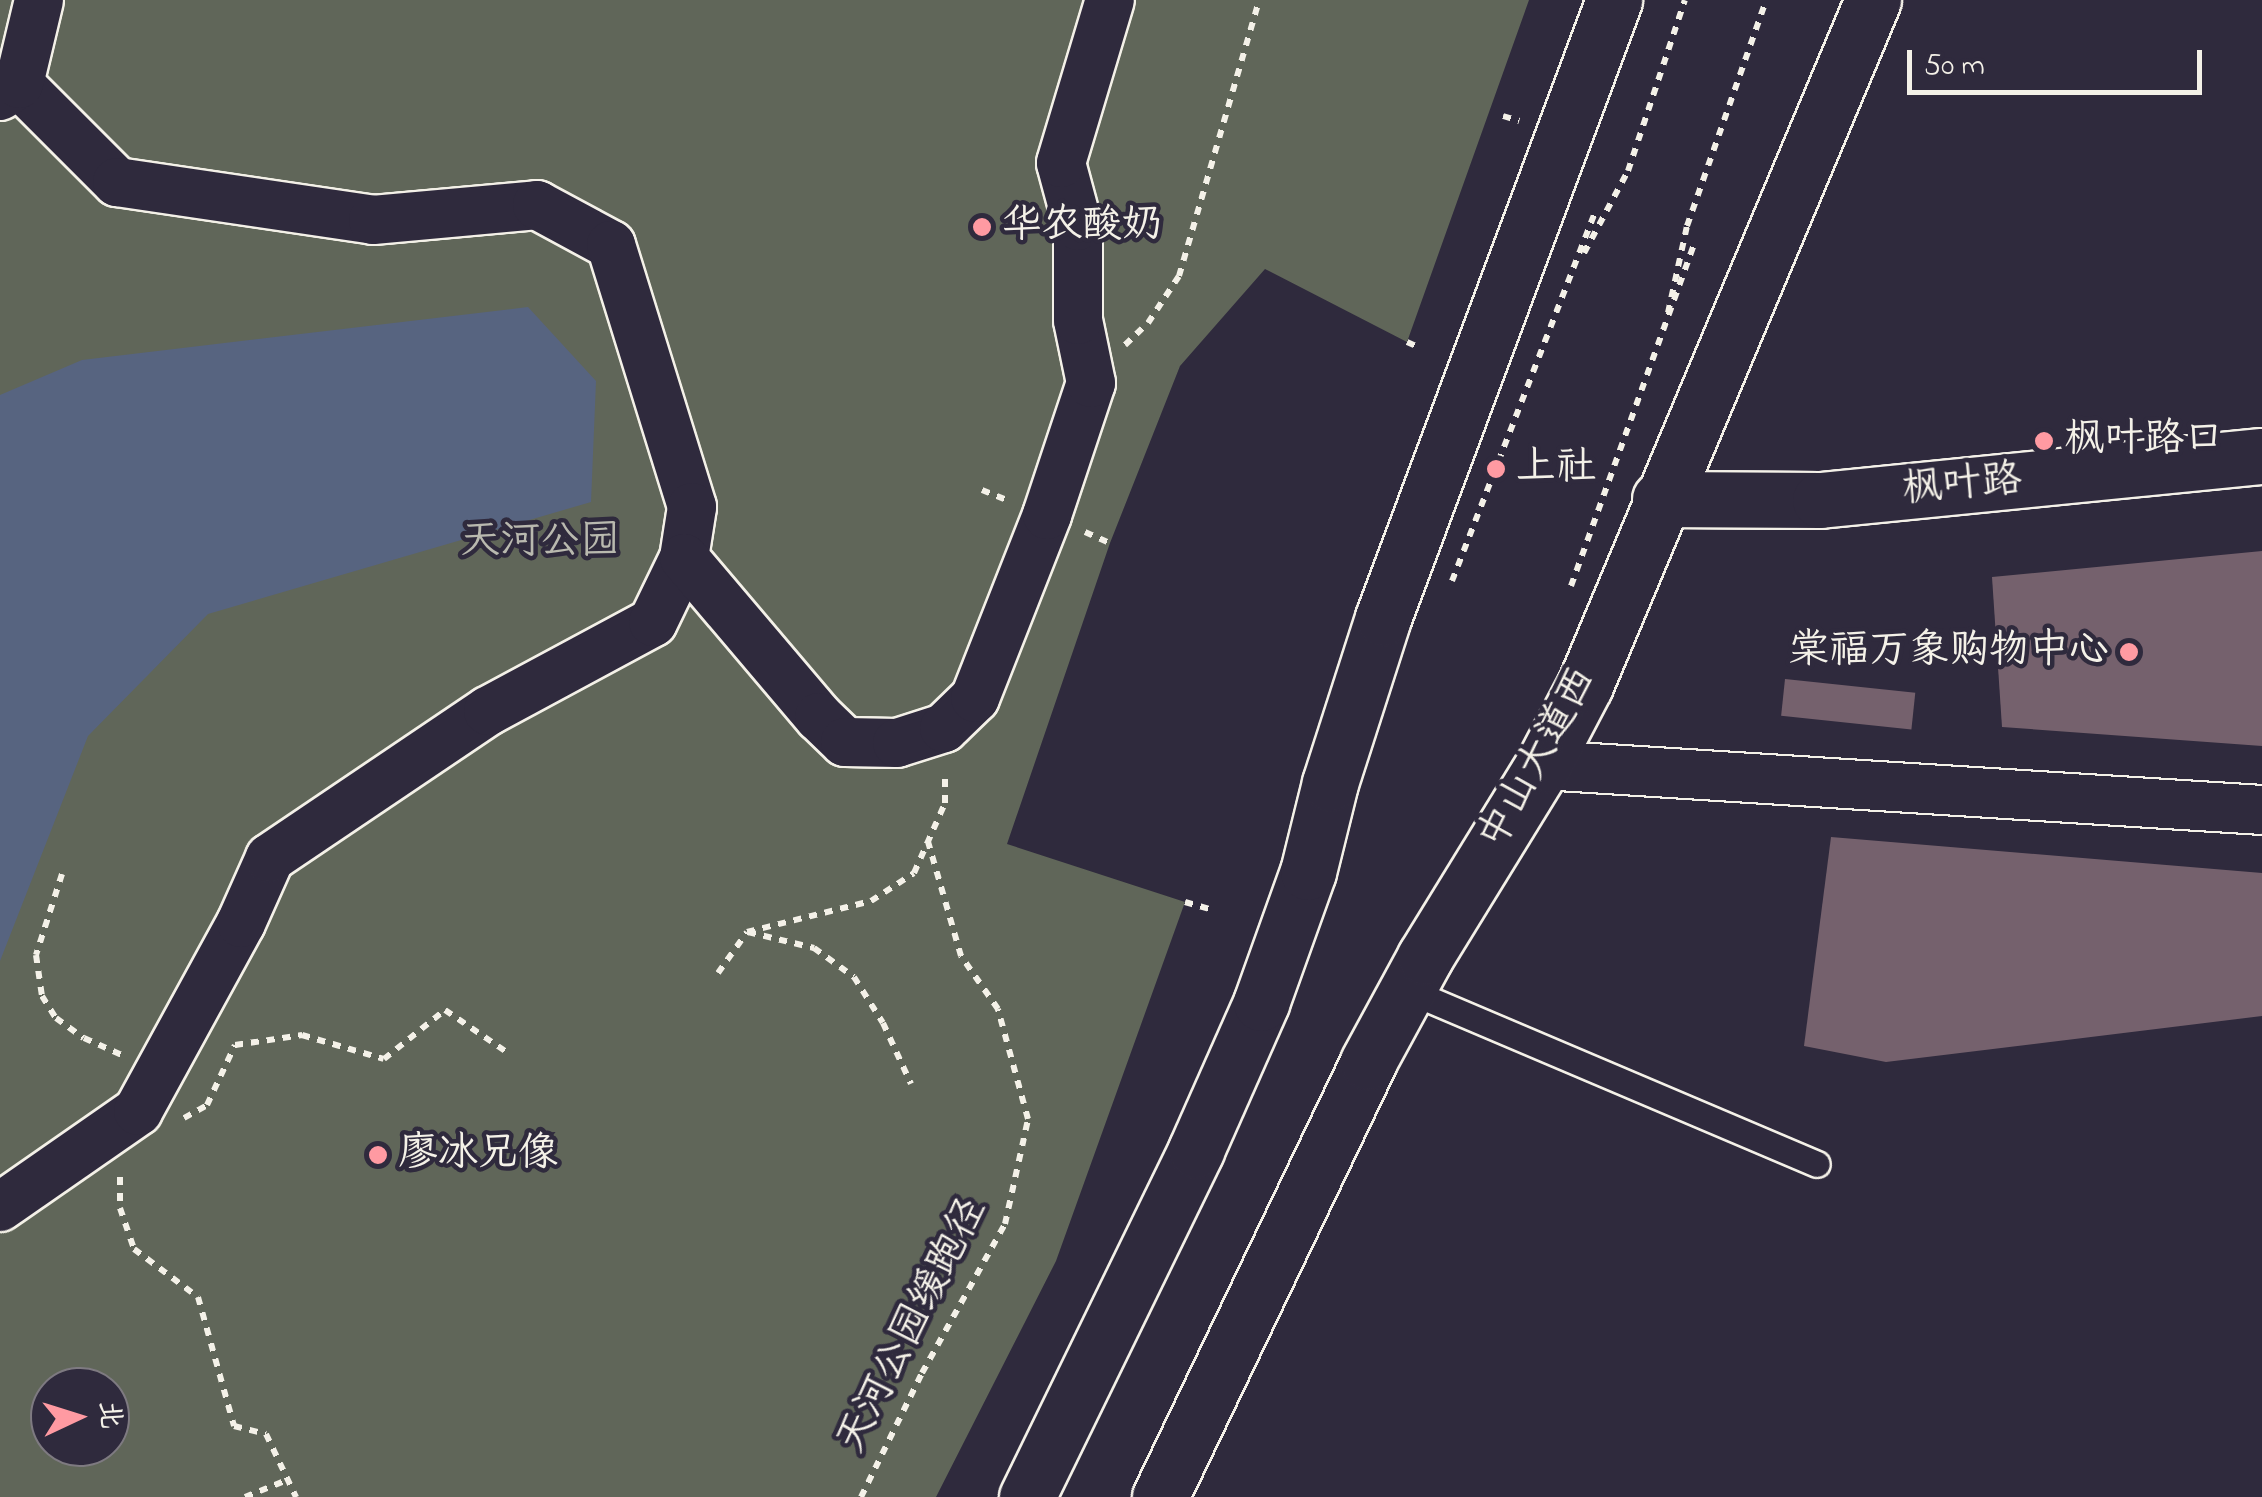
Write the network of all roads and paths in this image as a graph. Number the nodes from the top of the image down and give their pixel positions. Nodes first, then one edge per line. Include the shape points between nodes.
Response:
1 (39, 0) edge
2 (1110, 0) edge
3 (1259, 0) edge
4 (1614, 0) edge
5 (1685, 0) edge
6 (1766, 0) edge
7 (1873, 0) edge
8 (10, 90) edge
9 (1503, 116) dead end
10 (1525, 123) dead end
11 (1595, 212) dead end
12 (1694, 244) dead end
13 (1576, 266) junction
14 (1665, 330) junction
15 (1407, 342) dead end
16 (1418, 346) dead end
17 (1091, 384) junction
18 (2262, 456) edge
19 (1660, 499) junction
20 (684, 558) junction
21 (1452, 582) dead end
22 (1571, 588) dead end
23 (944, 728) junction
24 (1543, 765) junction
25 (2262, 810) edge
26 (928, 842) junction
27 (62, 874) dead end
28 (1186, 902) dead end
29 (1210, 909) dead end
30 (747, 932) junction
31 (718, 973) dead end
32 (1407, 990) junction
33 (505, 1051) dead end
34 (159, 1072) junction
35 (912, 1084) dead end
36 (178, 1122) dead end
37 (100, 1138) junction
38 (1817, 1164) dead end
39 (0, 1207) edge
40 (287, 1480) junction
41 (1168, 1494) edge
42 (245, 1497) edge
43 (296, 1497) edge
44 (861, 1497) edge
45 (1027, 1497) edge

1 - 8 street
2 - 17 street via 1062,163 1078,226 1078,320
3 - 17 path via 1178,276 1148,324
4 - 45 main road via 1382,618 1308,872 1261,1004
5 - 13 path via 1628,171
6 - 14 path via 1686,226
7 - 19 main road, 中山大道西
8 - 20 street via 117,182 373,220 537,205 612,246 692,508
9 - 10 path
11 - 13 path
12 - 14 path
13 - 21 path
14 - 22 path
15 - 16 path
17 - 23 street via 974,698
18 - 19 main road, 枫叶路 via 1820,500
19 - 24 main road, 中山大道西 via 1591,670
20 - 23 street via 846,742 898,743
20 - 34 street via 653,622 488,712 270,858
23 - 26 path via 945,803
24 - 25 street
24 - 32 main road, 中山大道西
26 - 30 path via 914,872 871,901
26 - 44 path, 天河公园缓跑径 via 961,956 998,1009 1028,1120 1005,1224
27 - 34 path via 36,955 42,996 56,1018 84,1038
28 - 29 path
30 - 31 path
30 - 35 path via 814,948 854,976
32 - 38 lane
32 - 41 main road, 中山大道西
33 - 36 path via 444,1010 384,1059 302,1035 234,1045 206,1105
34 - 37 street via 138,1110
37 - 39 street
37 - 40 path via 120,1156 120,1208 134,1250 198,1297 234,1426 266,1434
40 - 42 path
40 - 43 path

